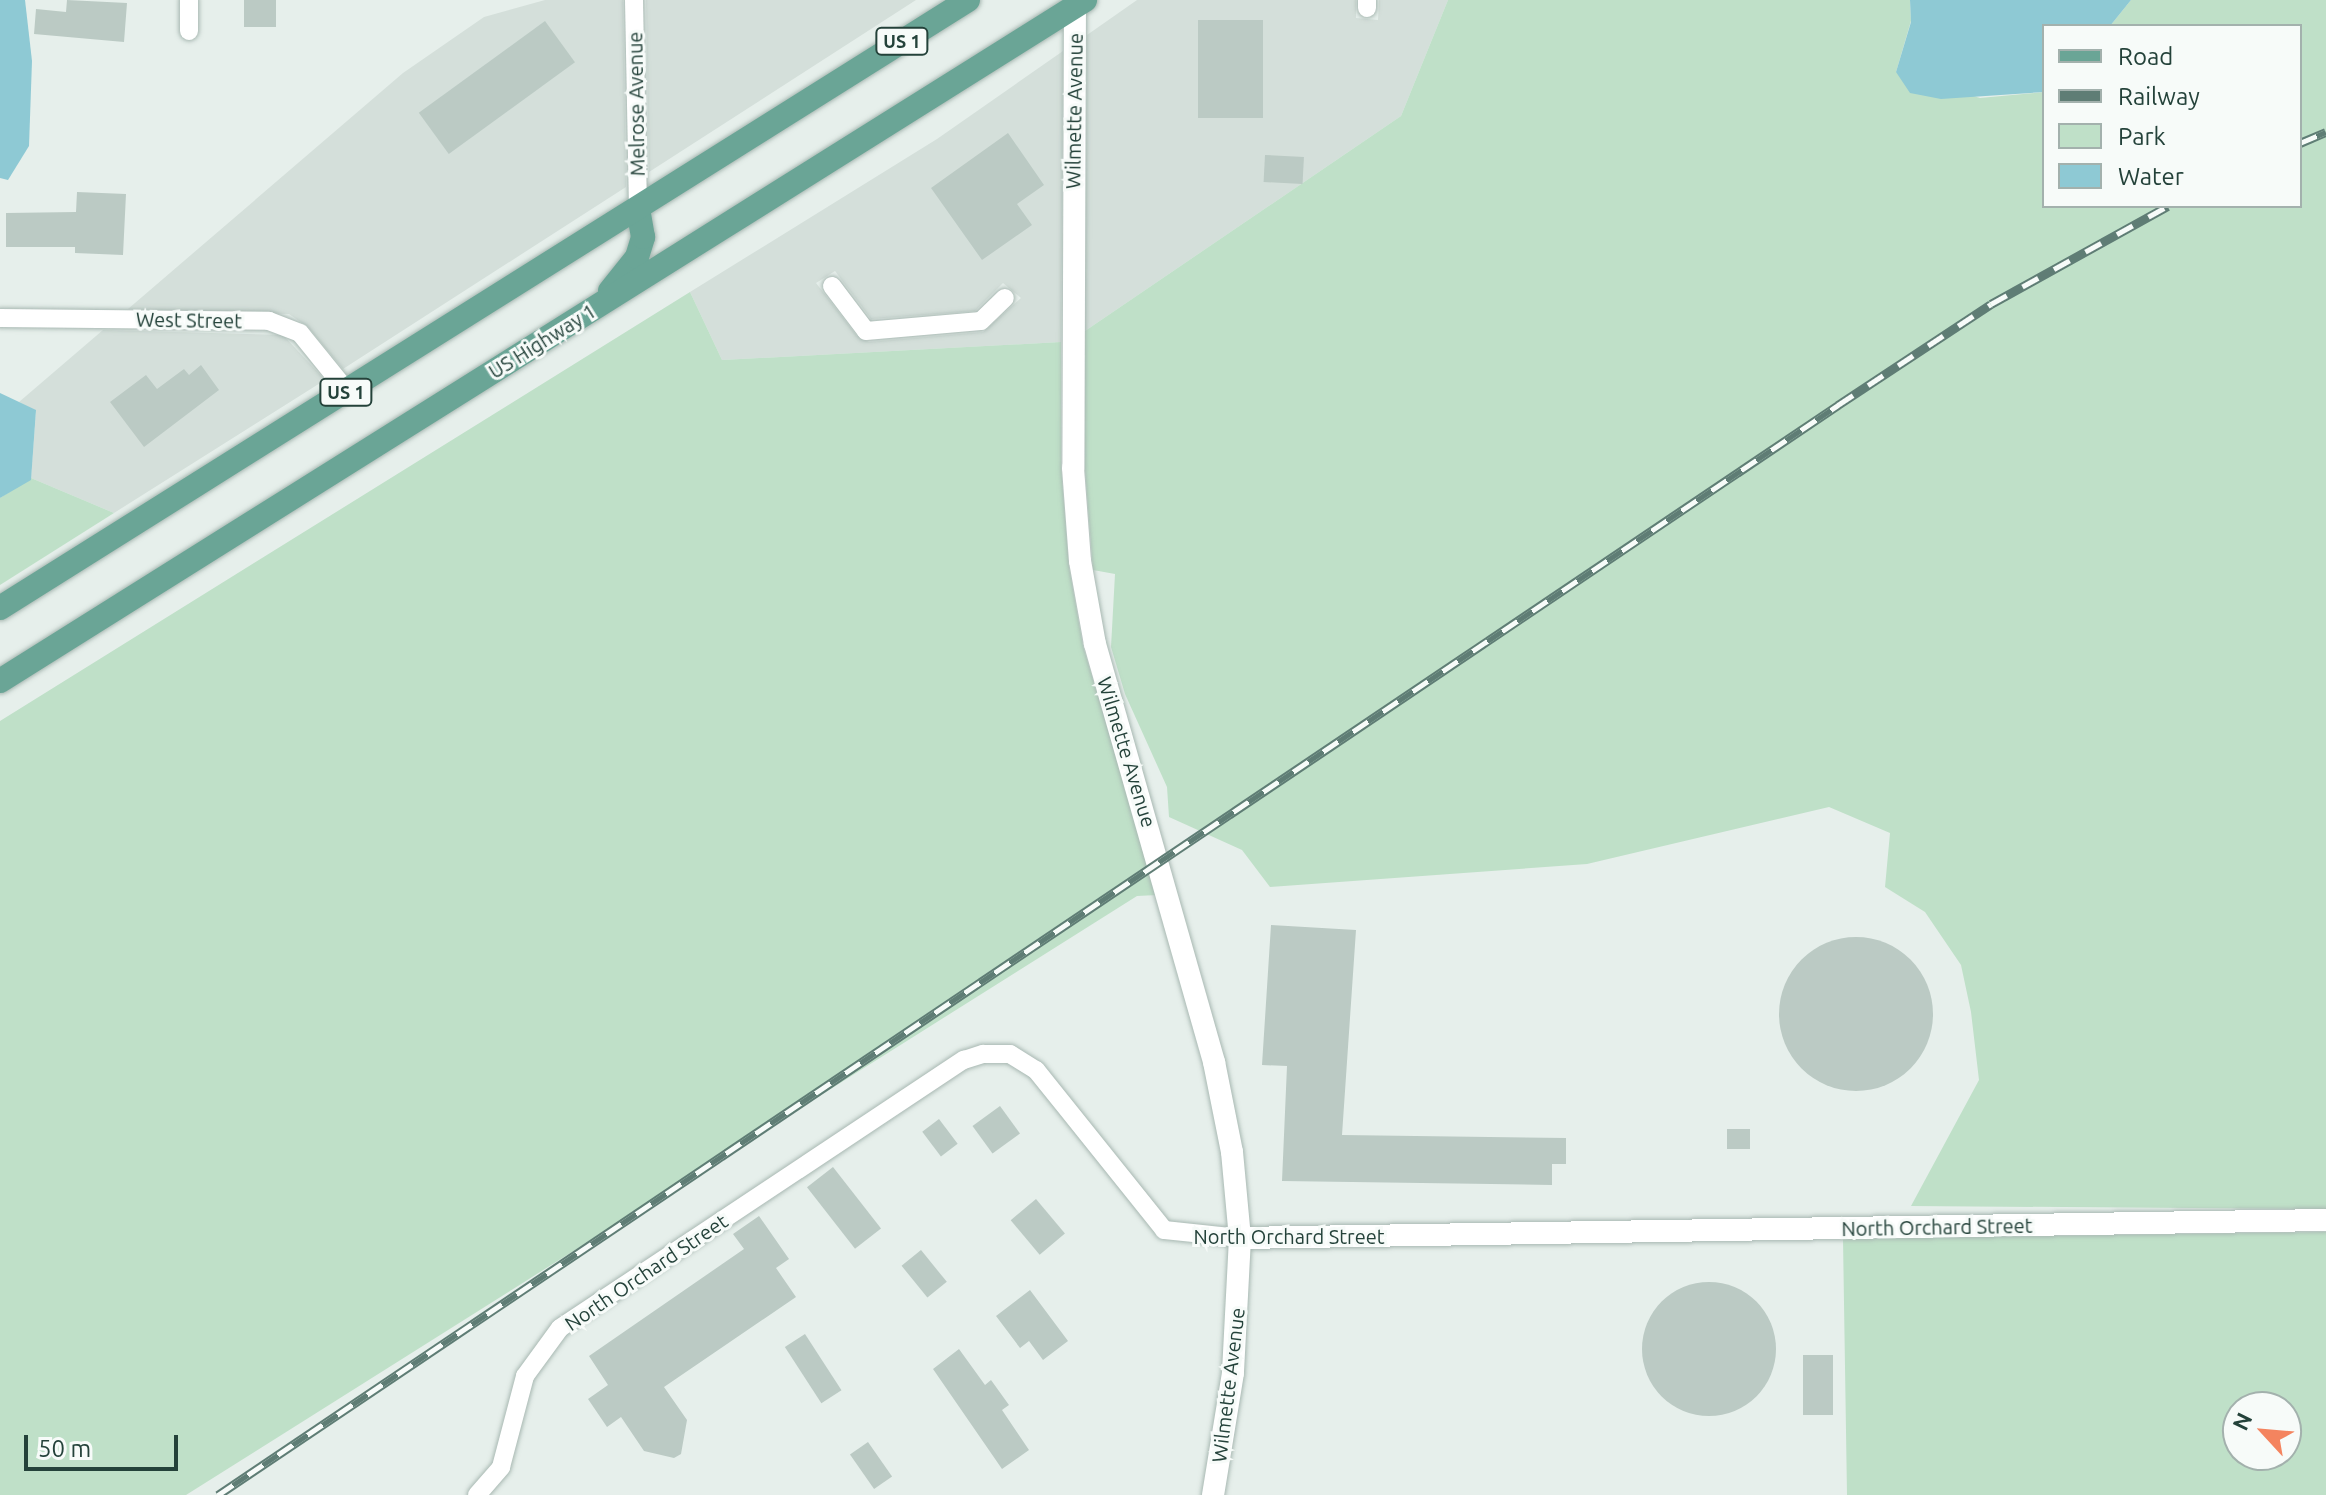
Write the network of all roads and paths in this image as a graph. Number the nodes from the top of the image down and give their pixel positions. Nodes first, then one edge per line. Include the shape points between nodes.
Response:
1 (189, 0) edge
2 (634, 0) edge
3 (968, 0) edge
4 (1078, 2) edge
5 (189, 31) dead end
6 (638, 208) junction
7 (832, 286) dead end
8 (1005, 298) dead end
9 (598, 306) junction
10 (0, 318) edge
11 (347, 391) junction
12 (0, 608) edge
13 (0, 681) edge
14 (2326, 1220) edge
15 (1240, 1238) junction
16 (477, 1495) edge
17 (1213, 1495) edge

1 - 5 street
2 - 6 street, Melrose Avenue
3 - 6 main road, US 1
4 - 9 main road, US Highway 1
4 - 15 street, Wilmette Avenue via 1073,468 1080,561 1095,644 1214,1062 1232,1152
6 - 9 main road via 643,237 637,257
6 - 11 main road, US 1
7 - 8 street via 866,331 981,321
9 - 13 main road, US Highway 1
10 - 11 street, West Street via 269,321 300,333
11 - 12 main road, US 1
14 - 15 street, North Orchard Street
15 - 16 street, North Orchard Street via 1164,1230 1036,1070 1010,1054 964,1060 560,1328 525,1376 501,1467
15 - 17 street, Wilmette Avenue via 1233,1373

